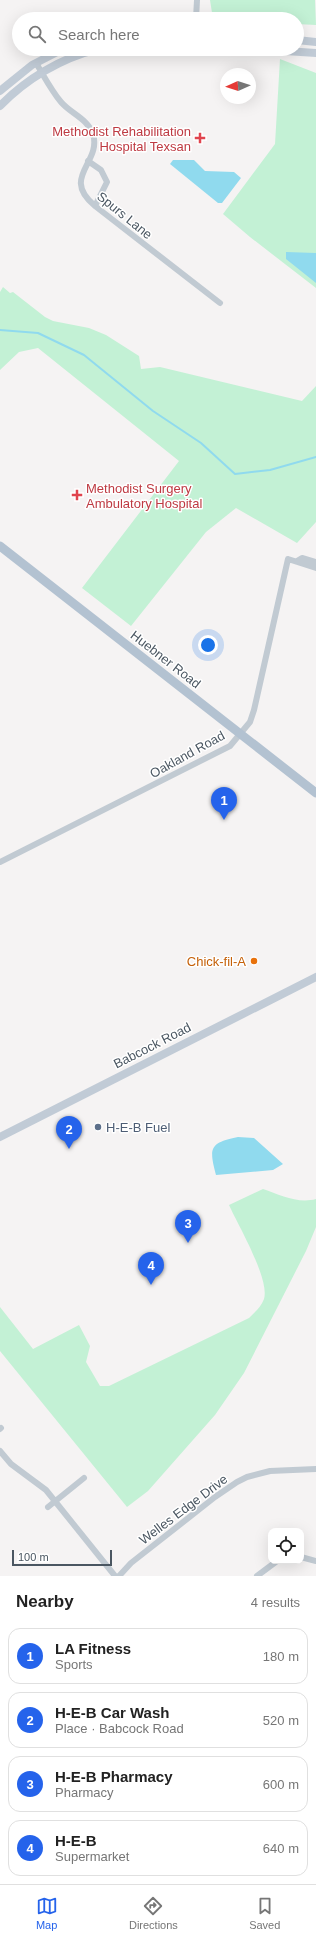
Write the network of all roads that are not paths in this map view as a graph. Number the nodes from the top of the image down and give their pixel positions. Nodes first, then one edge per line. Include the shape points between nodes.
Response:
1 (197, 0) edge
2 (196, 12) edge
3 (304, 41) edge
4 (316, 42) edge
5 (304, 52) edge
6 (316, 53) edge
7 (50, 56) edge
8 (75, 56) edge
9 (36, 63) junction
10 (42, 72) junction
11 (0, 91) edge
12 (0, 106) edge
13 (88, 161) junction
14 (95, 206) junction
15 (220, 303) dead end
16 (0, 546) edge
17 (297, 561) junction
18 (316, 562) edge
19 (316, 568) edge
20 (240, 734) junction
21 (316, 793) edge
22 (0, 862) edge
23 (316, 977) edge
24 (0, 1137) edge
25 (0, 1451) edge
26 (316, 1469) edge
27 (84, 1478) dead end
28 (55, 1501) junction
29 (48, 1507) dead end
30 (304, 1559) edge
31 (316, 1561) edge
32 (273, 1564) edge
33 (115, 1576) edge
34 (119, 1576) edge
35 (258, 1576) edge

1 - 2 street
3 - 4 main road
5 - 6 main road
7 - 9 main road
8 - 10 main road
9 - 10 street, Spurs Lane
9 - 11 main road
10 - 12 main road
10 - 13 street, Spurs Lane via 62,103 87,124 92,133 93,150
13 - 14 street, Spurs Lane via 82,175 82,186 86,197
13 - 14 street via 101,170 107,182
14 - 15 street, Spurs Lane
16 - 20 main road, Huebner Road
17 - 18 street via 302,558
17 - 19 street
17 - 20 street, Oakland Road via 288,559 254,710 250,722
20 - 21 main road, Huebner Road
20 - 22 street, Oakland Road via 226,748
23 - 24 main road, Babcock Road
25 - 28 street via 11,1464 46,1490
26 - 34 street, Welles Edge Drive via 270,1471 237,1482 131,1563
27 - 28 street
28 - 29 street
28 - 33 street
30 - 31 street
32 - 35 street

